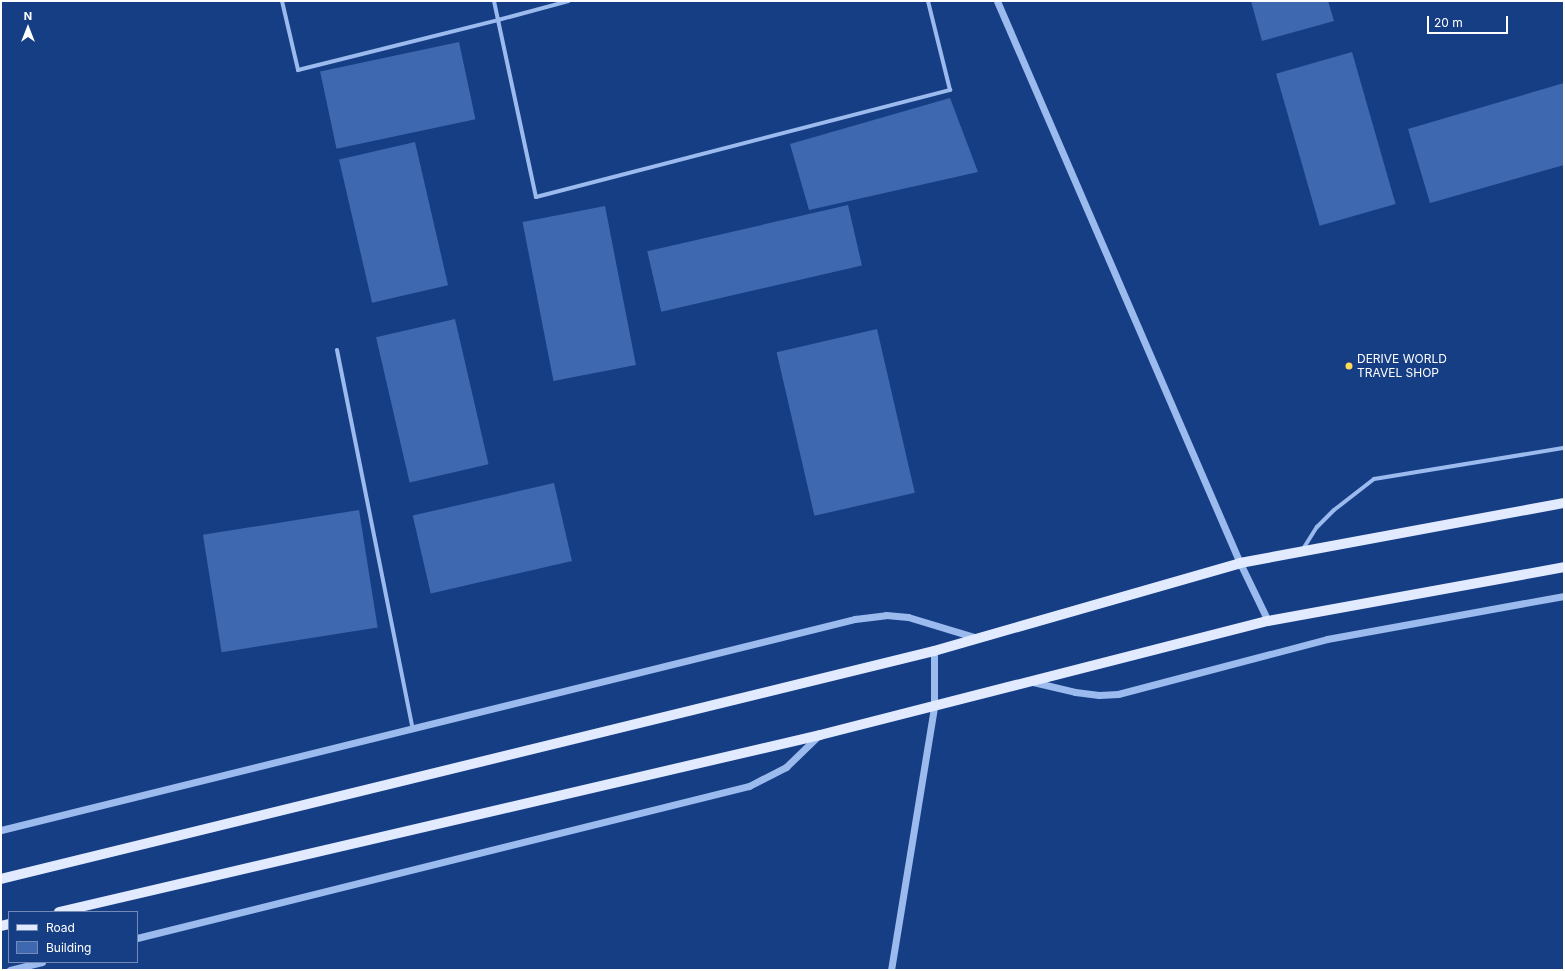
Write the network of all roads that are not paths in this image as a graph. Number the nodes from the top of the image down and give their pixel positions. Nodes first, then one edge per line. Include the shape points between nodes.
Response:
1 (282, 1) edge
2 (494, 1) edge
3 (569, 1) edge
4 (928, 1) edge
5 (997, 1) edge
6 (498, 20) junction
7 (337, 350) dead end
8 (1564, 448) edge
9 (1564, 503) edge
10 (1301, 552) junction
11 (1240, 563) junction
12 (1564, 567) edge
13 (1564, 596) edge
14 (1268, 621) junction
15 (978, 638) junction
16 (934, 651) junction
17 (1028, 681) junction
18 (934, 706) junction
19 (412, 728) junction
20 (820, 735) junction
21 (1, 830) edge
22 (1, 879) edge
23 (64, 911) edge
24 (138, 938) edge
25 (38, 963) edge
26 (10, 970) edge
27 (891, 970) edge

1 - 6 street via 298,70
2 - 6 street
3 - 6 street
4 - 6 street via 950,90 536,197
5 - 11 street
7 - 19 street
8 - 10 street via 1374,479 1334,510 1317,527
9 - 10 main road
10 - 11 main road
11 - 14 street
11 - 15 main road
12 - 14 main road
13 - 17 street via 1327,639 1118,694 1075,692
14 - 17 main road
15 - 16 main road
15 - 19 street via 908,617 886,615 855,619
16 - 18 street
16 - 22 main road
17 - 18 main road
18 - 20 main road
18 - 27 street
19 - 21 street
20 - 23 main road
20 - 24 street via 786,767 749,786
25 - 26 street

